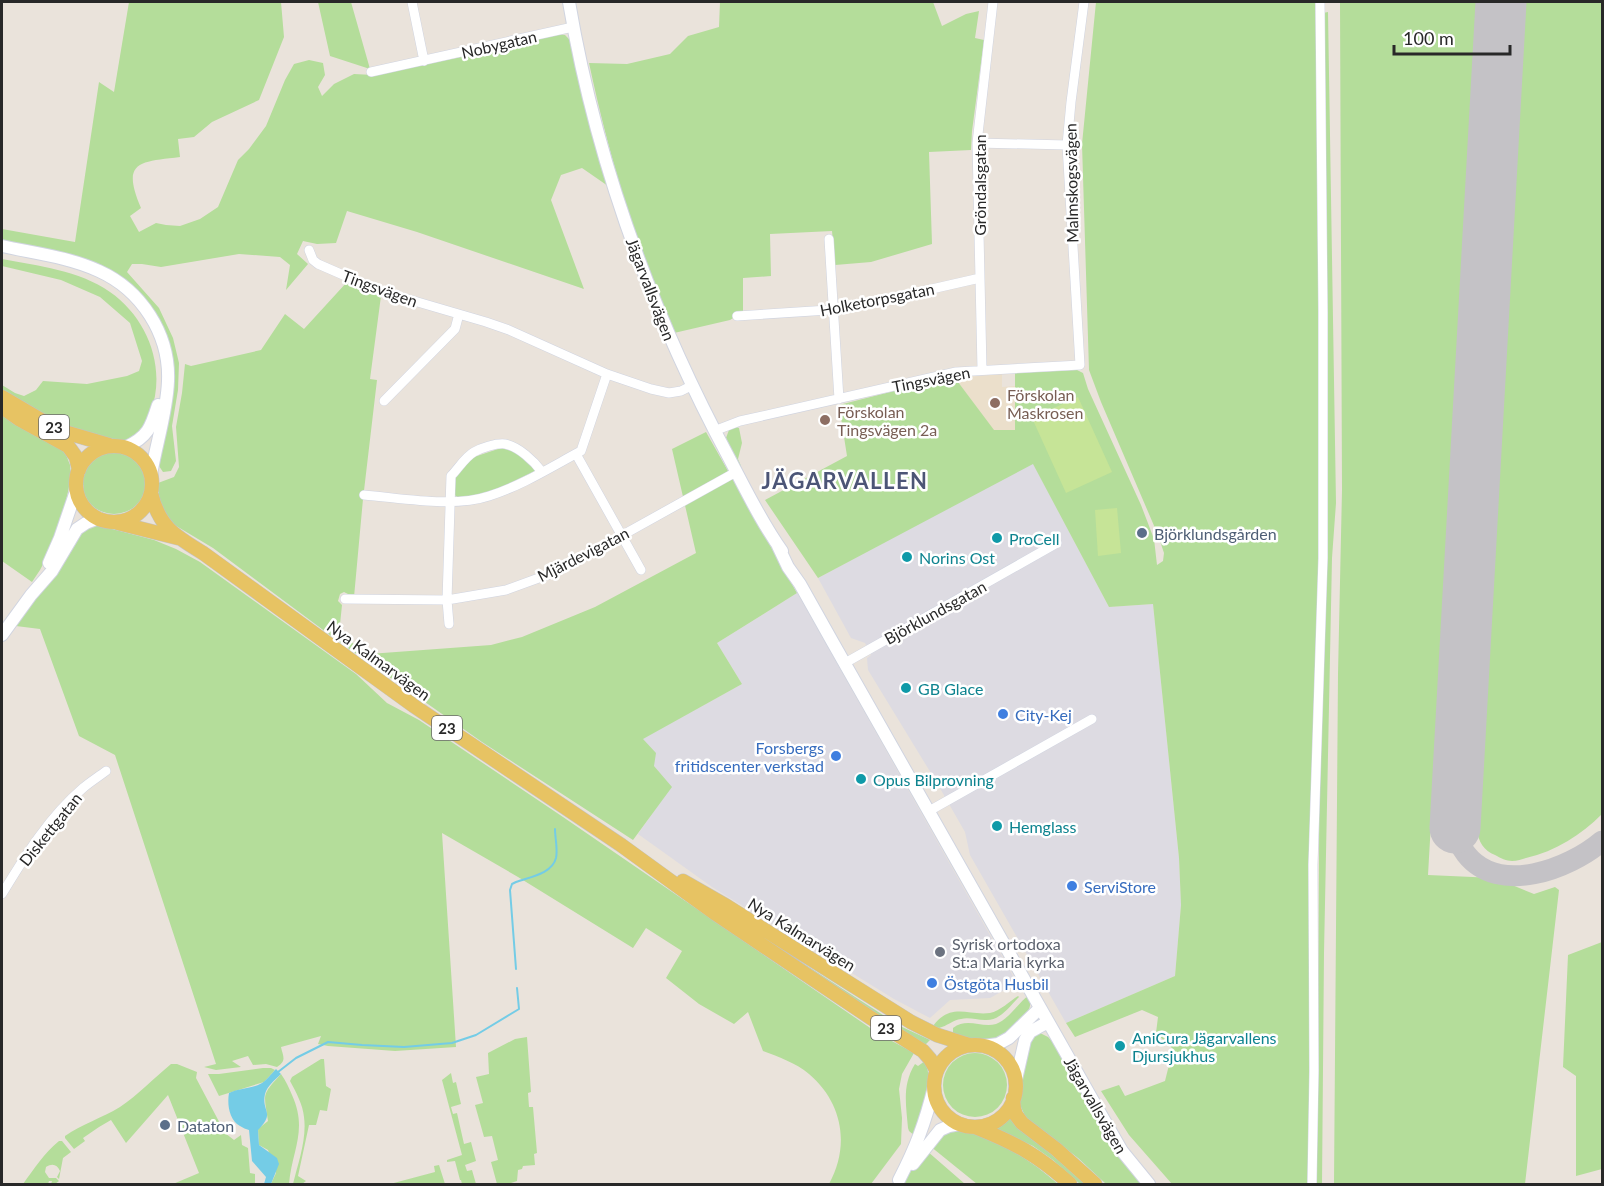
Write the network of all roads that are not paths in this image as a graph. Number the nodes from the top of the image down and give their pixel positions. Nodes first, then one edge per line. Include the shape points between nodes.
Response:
1 (412, 2) edge
2 (578, 2) edge
3 (993, 2) edge
4 (1084, 2) edge
5 (1320, 2) edge
6 (570, 8) edge
7 (573, 27) junction
8 (424, 61) junction
9 (370, 72) dead end
10 (977, 143) junction
11 (1067, 145) junction
12 (829, 238) dead end
13 (2, 246) edge
14 (309, 250) dead end
15 (2, 254) edge
16 (980, 278) junction
17 (833, 311) junction
18 (459, 314) junction
19 (737, 316) dead end
20 (1080, 364) joint
21 (982, 369) junction
22 (607, 374) junction
23 (691, 386) junction
24 (2, 397) edge
25 (839, 399) junction
26 (384, 400) dead end
27 (2, 407) edge
28 (714, 431) junction
29 (111, 446) junction
30 (126, 447) junction
31 (576, 454) junction
32 (79, 470) junction
33 (542, 472) junction
34 (736, 472) junction
35 (152, 475) junction
36 (77, 488) junction
37 (151, 493) junction
38 (364, 495) dead end
39 (449, 502) junction
40 (106, 520) junction
41 (622, 536) junction
42 (180, 539) junction
43 (1057, 543) dead end
44 (641, 570) dead end
45 (31, 595) junction
46 (345, 599) dead end
47 (447, 600) junction
48 (448, 624) dead end
49 (2, 635) edge
50 (845, 663) junction
51 (1092, 719) dead end
52 (106, 771) dead end
53 (929, 811) junction
54 (621, 845) junction
55 (2, 894) edge
56 (1041, 1008) junction
57 (1048, 1022) junction
58 (976, 1046) junction
59 (937, 1071) junction
60 (934, 1087) junction
61 (1014, 1091) junction
62 (966, 1125) junction
63 (897, 1182) edge
64 (1070, 1185) edge
65 (1095, 1185) edge
66 (1149, 1185) edge
67 (1312, 1185) edge

1 - 8 street
2 - 6 street, Jägarvallsvägen
3 - 10 street, Gröndalsgatan
4 - 11 street, Malmskogsvägen
5 - 67 street via 1323,558 1313,854
6 - 7 street, Jägarvallsvägen
7 - 8 street, Nobygatan
7 - 23 street, Jägarvallsvägen via 598,135 629,231 658,312
8 - 9 street, Nobygatan
10 - 11 street
10 - 16 street, Gröndalsgatan
11 - 20 street, Malmskogsvägen
12 - 17 street
13 - 35 street via 99,271 131,292 147,311 163,344 169,379
14 - 18 street, Tingsvägen via 318,264 362,284
15 - 30 street via 96,278 117,290 143,318 158,354 159,403 148,431
16 - 17 street, Holketorpsgatan
16 - 21 street, Gröndalsgatan
17 - 19 street, Holketorpsgatan
17 - 25 street
18 - 22 street, Tingsvägen via 509,330
18 - 26 street via 455,329
20 - 21 street, Tingsvägen
21 - 25 street, Tingsvägen
22 - 23 street, Tingsvägen via 669,393
22 - 31 street via 581,451
23 - 28 street, Jägarvallsvägen
24 - 29 main road, 23 via 53,427
25 - 28 street, Tingsvägen via 740,421
27 - 32 main road, 23 via 68,446
28 - 34 street, Jägarvallsvägen
29 - 30 main road, 23
29 - 32 main road via 91,453
30 - 35 main road via 142,458
31 - 33 street
31 - 41 street
32 - 36 main road
33 - 39 street via 489,497
33 - 39 street via 536,463 510,446 498,444 472,453 451,476
34 - 41 street, Mjärdevigatan
34 - 50 street, Jägarvallsvägen
35 - 37 main road, 23
36 - 40 main road via 84,506
36 - 45 street via 60,538
37 - 40 main road via 137,514 123,520
37 - 42 main road, Nya Kalmarvägen / 23 via 161,519
38 - 39 street
39 - 47 street
40 - 42 main road, Nya Kalmarvägen / 23
40 - 45 street via 86,523 77,529 52,572
41 - 44 street
41 - 47 street, Mjärdevigatan via 554,573 506,590
42 - 54 main road, Nya Kalmarvägen / 23 via 212,558 414,706
43 - 50 street, Björklundsgatan
45 - 49 street
46 - 47 street, Mjärdevigatan
47 - 48 street
50 - 53 street, Jägarvallsvägen
51 - 53 street
52 - 55 street, Diskettgatan via 61,810 32,846
53 - 56 street, Jägarvallsvägen
54 - 58 main road, Nya Kalmarvägen / 23 via 725,904 911,1022 937,1035
54 - 59 main road, Nya Kalmarvägen / 23 via 716,914 923,1051
56 - 57 street, Jägarvallsvägen
56 - 58 street via 1009,1038 998,1044
57 - 61 street via 1030,1032 1025,1040
57 - 66 street, Jägarvallsvägen via 1122,1151
58 - 59 main road via 953,1051
58 - 61 main road, 23 via 1003,1057 1012,1070
59 - 60 main road
60 - 62 main road via 944,1113
60 - 63 street via 918,1142
61 - 62 main road via 1007,1110 998,1119 986,1125
61 - 65 main road, 23 via 1014,1109 1022,1123
62 - 63 street via 940,1130
62 - 64 main road via 1024,1148

